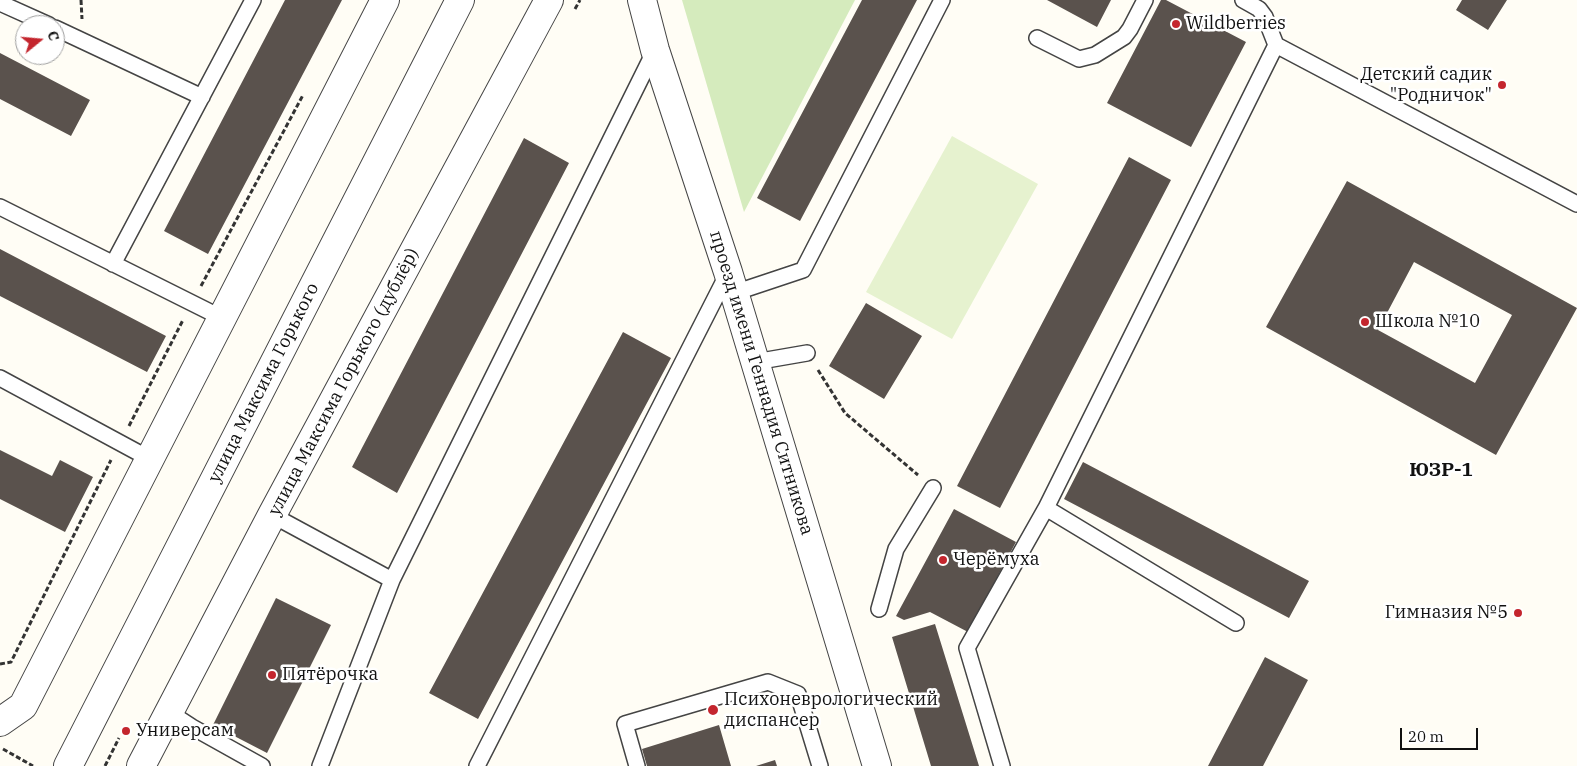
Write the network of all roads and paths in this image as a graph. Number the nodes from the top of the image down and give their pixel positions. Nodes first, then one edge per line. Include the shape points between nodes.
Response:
1 (253, 0) edge
2 (385, 0) edge
3 (460, 0) edge
4 (549, 0) edge
5 (642, 0) edge
6 (942, 0) edge
7 (1145, 0) edge
8 (1243, 0) edge
9 (0, 3) edge
10 (27, 15) edge
11 (65, 33) edge
12 (1037, 38) dead end
13 (1276, 45) junction
14 (656, 50) junction
15 (303, 95) dead end
16 (202, 96) junction
17 (1577, 204) edge
18 (0, 207) edge
19 (113, 264) junction
20 (731, 282) junction
21 (192, 303) junction
22 (222, 318) junction
23 (807, 353) joint
24 (755, 362) junction
25 (0, 378) edge
26 (120, 442) junction
27 (150, 459) junction
28 (933, 488) joint
29 (1046, 508) junction
30 (272, 515) junction
31 (392, 580) junction
32 (879, 608) dead end
33 (1236, 623) dead end
34 (0, 664) edge
35 (169, 712) junction
36 (0, 722) edge
37 (119, 738) dead end
38 (0, 747) edge
39 (33, 766) edge
40 (68, 766) edge
41 (105, 766) edge
42 (141, 766) edge
43 (262, 766) edge
44 (320, 766) edge
45 (477, 766) edge
46 (637, 766) edge
47 (820, 766) edge
48 (877, 766) edge
49 (1002, 766) edge

1 - 16 lane
2 - 22 street
3 - 40 street, улица Максима Горького
4 - 30 street, улица Максима Горького (дублёр)
5 - 14 street, проезд имени Геннадия Ситникова
6 - 20 lane via 803,270
7 - 12 lane via 1124,37 1087,58 1072,56
8 - 13 lane via 1259,9 1265,17
9 - 10 lane
11 - 16 lane
13 - 17 lane
13 - 29 lane
14 - 20 street, проезд имени Геннадия Ситникова
14 - 31 lane
15 - 21 path
16 - 19 lane
18 - 19 lane
19 - 21 lane
20 - 24 street, проезд имени Геннадия Ситникова
20 - 45 lane
21 - 22 lane
21 - 26 path
22 - 27 street
23 - 24 lane
23 - 28 path via 845,413
24 - 48 street, проезд имени Геннадия Ситникова
25 - 26 lane
26 - 27 lane
26 - 34 path via 11,662
27 - 36 street via 23,706
28 - 32 lane via 896,549
29 - 33 lane
29 - 49 lane via 967,648
30 - 31 lane
30 - 35 street, улица Максима Горького (дублёр)
31 - 44 lane
35 - 42 street, улица Максима Горького (дублёр)
35 - 43 lane
37 - 41 path
38 - 39 path
46 - 47 lane via 626,724 768,682 798,694

